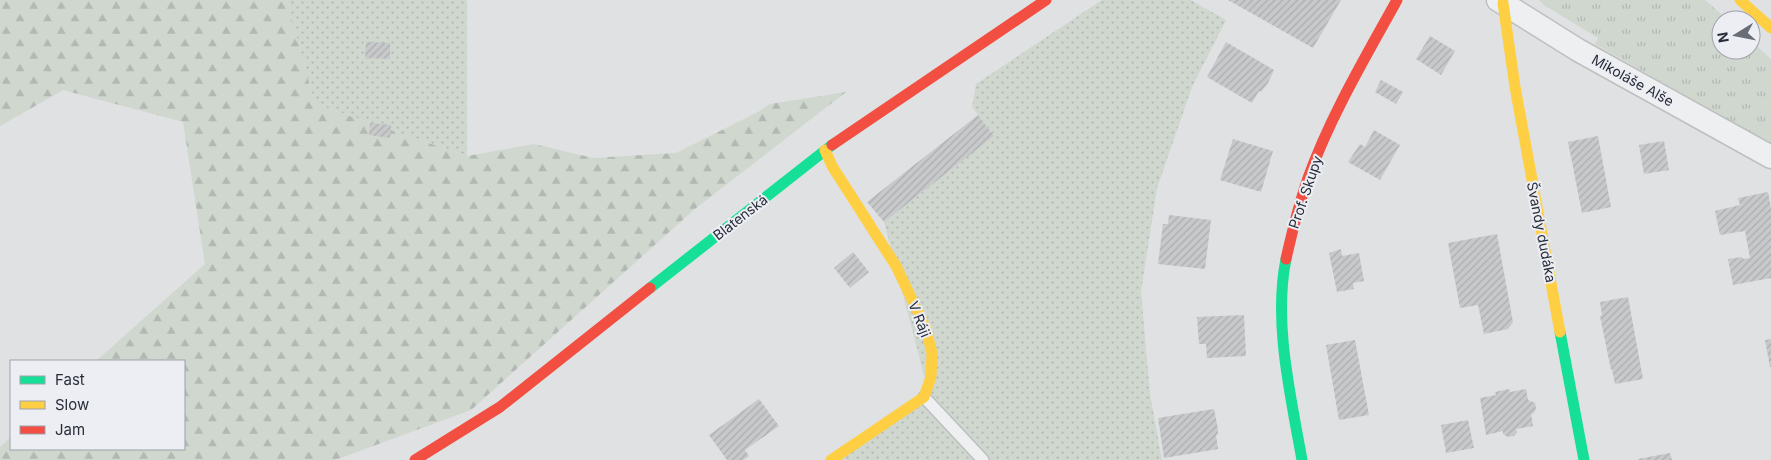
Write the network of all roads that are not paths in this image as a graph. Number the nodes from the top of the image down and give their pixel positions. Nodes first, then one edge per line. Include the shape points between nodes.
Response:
1 (1046, 0) edge
2 (1397, 0) edge
3 (1740, 0) edge
4 (1502, 1) edge
5 (1771, 28) edge
6 (825, 150) junction
7 (1771, 157) edge
8 (924, 397) junction
9 (415, 460) edge
10 (831, 460) edge
11 (983, 460) edge
12 (1302, 460) edge
13 (1584, 460) edge

1 - 6 street, Blatenská
2 - 12 street, Prof. Skupy via 1320,148 1295,215 1284,271 1283,338
3 - 5 street
4 - 7 street, Mikoláše Alše via 1578,50
4 - 13 street, Švandy dudáka
6 - 8 street, V Ráji via 896,266 926,328 932,354 931,378
6 - 9 street, Blatenská via 500,407
8 - 10 street
8 - 11 lane

